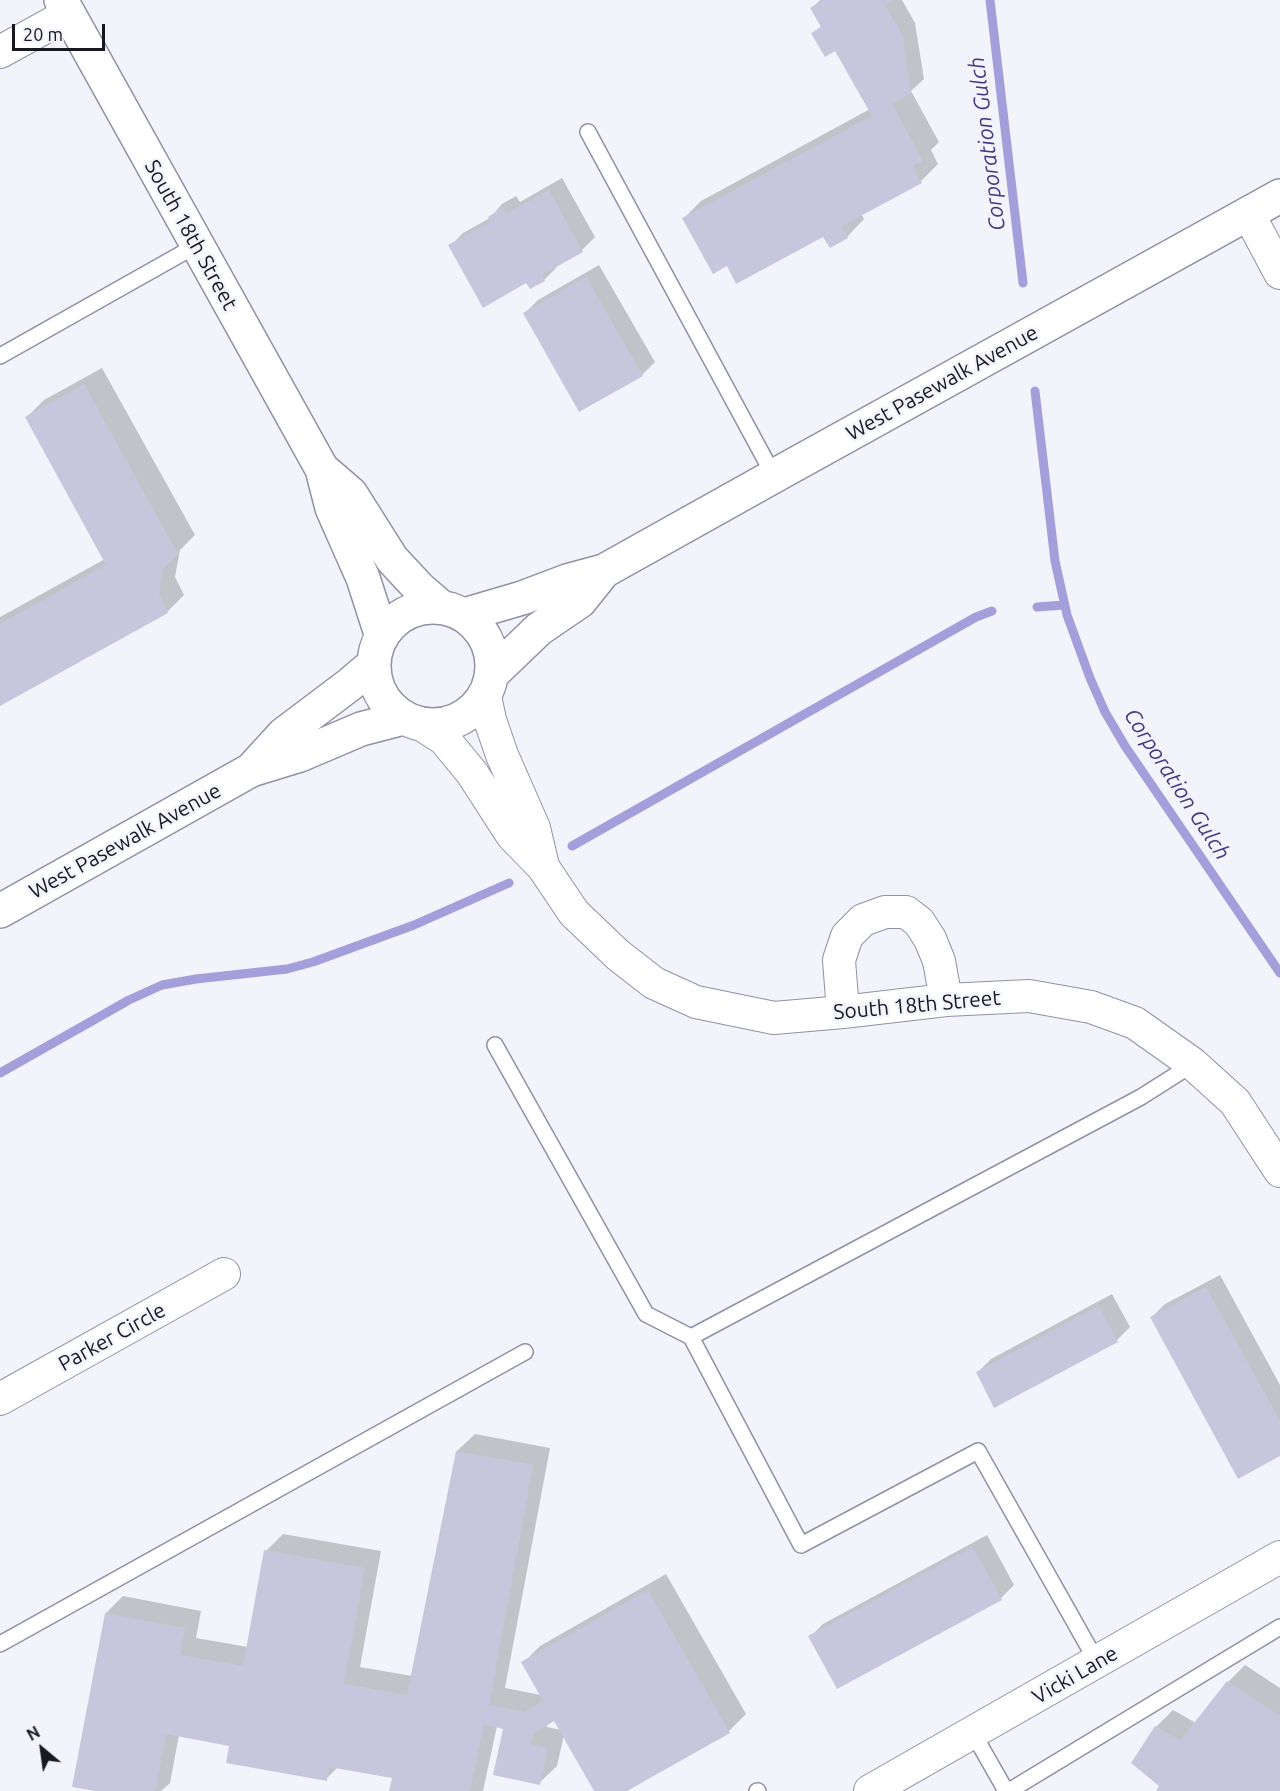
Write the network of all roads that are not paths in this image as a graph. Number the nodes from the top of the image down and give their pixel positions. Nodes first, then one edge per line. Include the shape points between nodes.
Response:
1 (65, 7) edge
2 (0, 52) edge
3 (588, 132) dead end
4 (1280, 196) edge
5 (1248, 213) junction
6 (197, 244) junction
7 (1280, 273) edge
8 (0, 356) edge
9 (322, 469) junction
10 (774, 476) junction
11 (604, 571) junction
12 (452, 611) junction
13 (378, 650) junction
14 (489, 685) junction
15 (413, 721) junction
16 (251, 770) junction
17 (543, 867) junction
18 (0, 911) edge
19 (946, 1000) junction
20 (843, 1012) junction
21 (495, 1045) dead end
22 (1193, 1064) junction
23 (1280, 1171) edge
24 (224, 1274) dead end
25 (691, 1337) junction
26 (525, 1352) dead end
27 (0, 1399) edge
28 (1280, 1557) edge
29 (1280, 1627) edge
30 (0, 1644) edge
31 (1097, 1662) junction
32 (973, 1733) junction
33 (870, 1791) edge
34 (1008, 1791) edge

1 - 2 street
1 - 6 street, South 18th Street
3 - 10 lane
4 - 5 street, West Pasewalk Avenue
5 - 7 street
5 - 10 street, West Pasewalk Avenue
6 - 8 lane
6 - 9 street, South 18th Street
9 - 12 street, South 18th Street via 351,494 392,559 419,588
9 - 13 street, South 18th Street via 332,508 363,578
10 - 11 street, West Pasewalk Avenue
11 - 12 street, West Pasewalk Avenue via 567,580 522,598
11 - 14 street, West Pasewalk Avenue via 580,601 539,629
12 - 13 street via 423,608 407,613 392,623
12 - 14 street via 481,630 491,651
13 - 15 street via 376,685 387,704
13 - 16 street, West Pasewalk Avenue via 349,686 284,734
14 - 15 street via 468,714 446,724
14 - 17 street, South 18th Street via 490,720 534,828
15 - 16 street, West Pasewalk Avenue via 361,729 300,755
15 - 17 street, South 18th Street via 444,739 472,773 512,835
16 - 18 street, West Pasewalk Avenue
17 - 20 street, South 18th Street via 574,913 654,983 696,1002 774,1018
19 - 20 street, South 18th Street
19 - 20 street via 939,961 919,922 906,912 885,912 863,920 847,936 839,960
19 - 22 street, South 18th Street via 1029,996 1091,1007 1135,1023
21 - 25 lane via 646,1314
22 - 23 street, South 18th Street via 1235,1102
22 - 25 lane via 1130,1102
24 - 27 street, Parker Circle
25 - 31 lane via 801,1545 978,1451
26 - 30 lane
28 - 31 street, Vicki Lane
29 - 34 lane
31 - 32 street, Vicki Lane
32 - 33 street, Vicki Lane
32 - 34 lane

